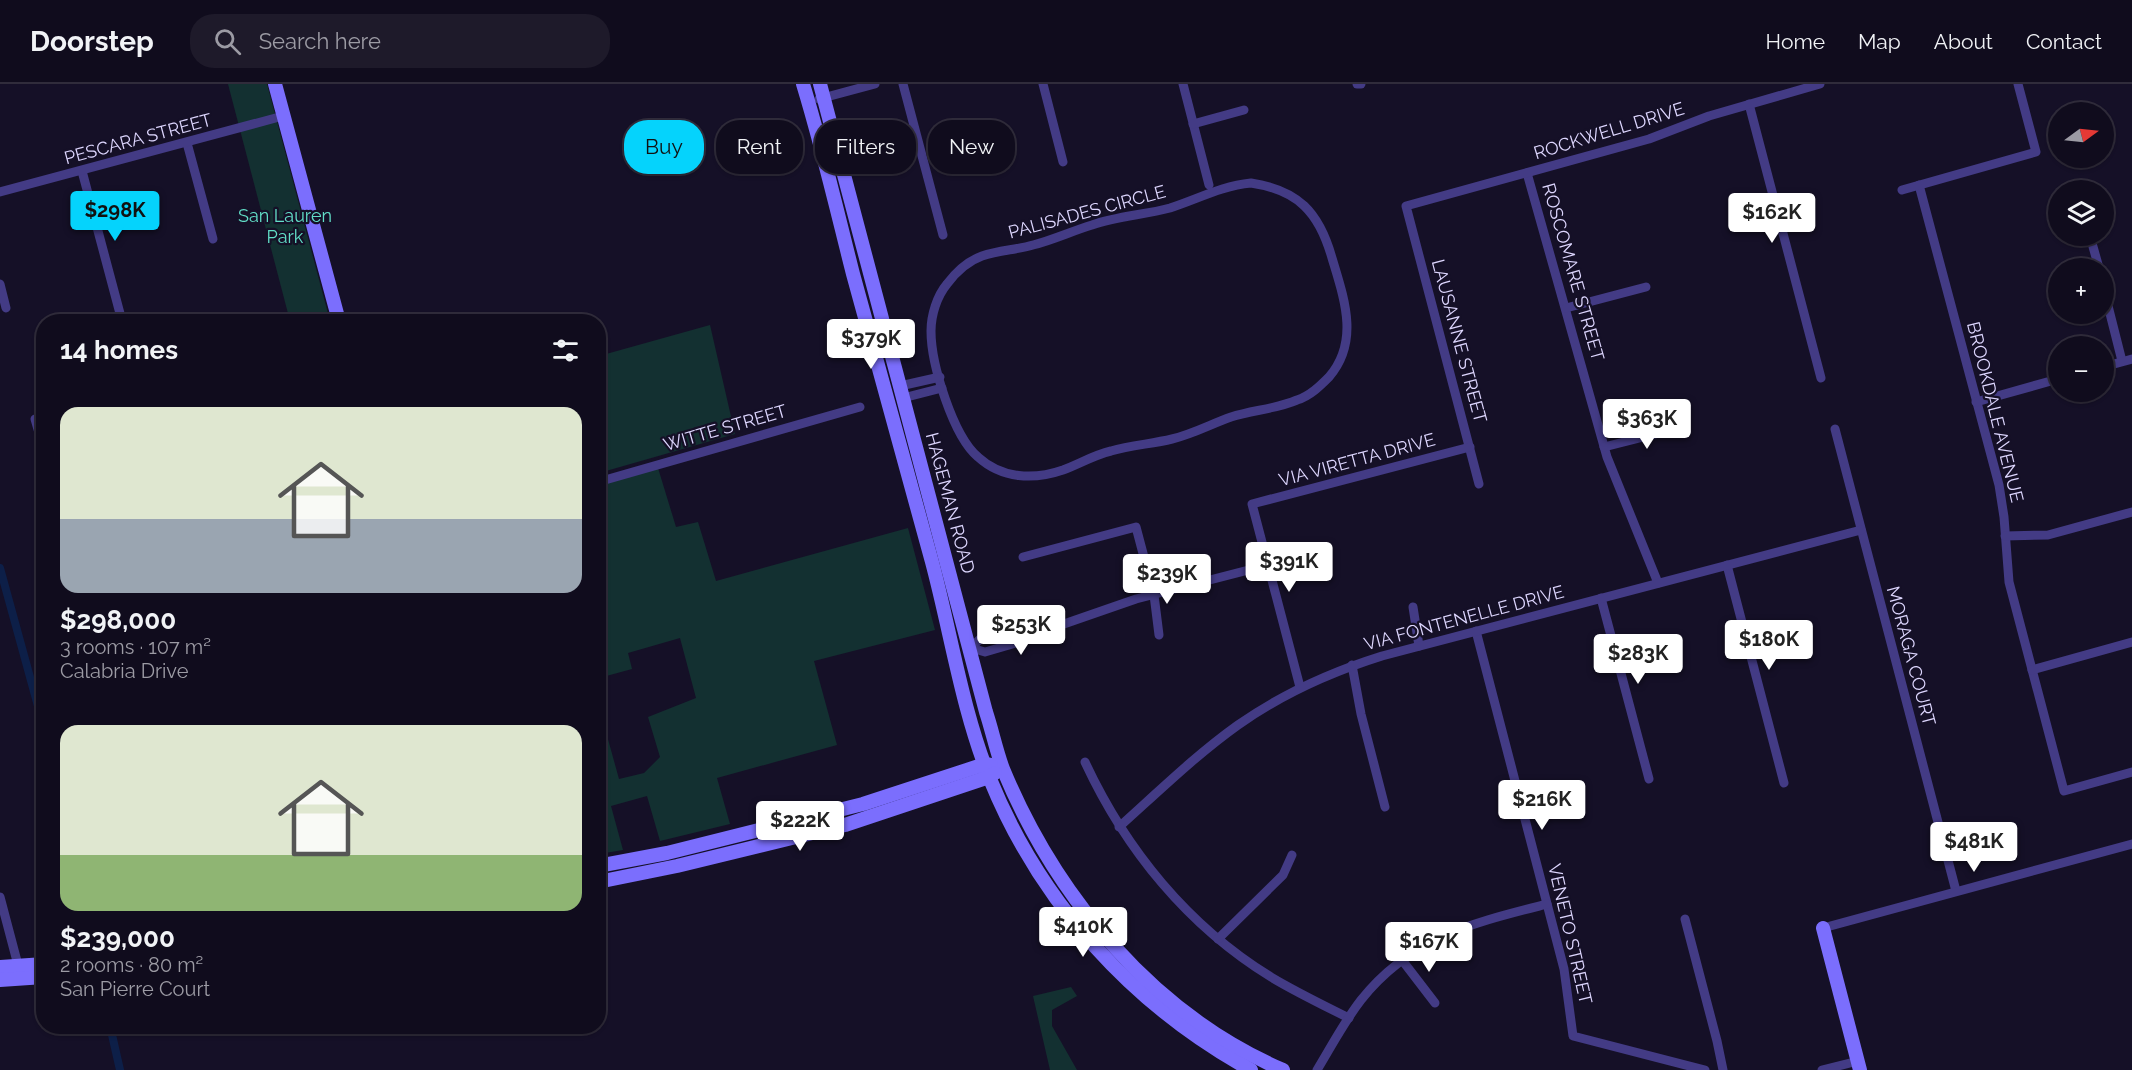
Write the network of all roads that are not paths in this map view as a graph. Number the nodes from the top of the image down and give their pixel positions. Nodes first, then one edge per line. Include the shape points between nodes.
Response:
1 (275, 84) edge
2 (802, 84) edge
3 (875, 84) edge
4 (903, 84) edge
5 (1043, 84) edge
6 (1182, 84) edge
7 (1820, 84) edge
8 (2018, 84) edge
9 (822, 91) edge
10 (808, 101) junction
11 (1749, 104) junction
12 (1244, 110) dead end
13 (283, 116) junction
14 (1193, 124) junction
15 (187, 143) junction
16 (1063, 162) dead end
17 (82, 171) junction
18 (1527, 173) junction
19 (1209, 185) dead end
20 (1919, 185) junction
21 (1902, 190) dead end
22 (0, 192) edge
23 (1407, 206) joint
24 (943, 234) dead end
25 (213, 239) dead end
26 (0, 284) edge
27 (1646, 287) dead end
28 (6, 308) dead end
29 (1566, 308) junction
30 (120, 314) edge
31 (337, 314) edge
32 (865, 317) junction
33 (2114, 320) edge
34 (2127, 360) edge
35 (940, 377) junction
36 (1821, 378) dead end
37 (925, 381) junction
38 (2048, 382) edge
39 (942, 388) junction
40 (902, 392) junction
41 (928, 392) junction
42 (1976, 402) junction
43 (860, 407) dead end
44 (35, 419) dead end
45 (36, 422) edge
46 (1683, 427) dead end
47 (1835, 429) dead end
48 (1470, 447) junction
49 (1604, 447) junction
50 (606, 480) edge
51 (1479, 484) dead end
52 (2132, 512) edge
53 (1861, 530) junction
54 (2005, 536) junction
55 (1023, 557) dead end
56 (933, 565) junction
57 (1268, 565) junction
58 (1727, 565) junction
59 (1658, 583) junction
60 (1154, 595) junction
61 (1601, 598) junction
62 (1413, 607) dead end
63 (1061, 625) junction
64 (1476, 631) junction
65 (1159, 635) dead end
66 (2132, 642) edge
67 (1419, 646) junction
68 (971, 648) junction
69 (1352, 665) junction
70 (2032, 670) junction
71 (1300, 687) junction
72 (1085, 762) dead end
73 (1002, 766) junction
74 (987, 771) junction
75 (2132, 772) edge
76 (1649, 779) dead end
77 (1784, 783) dead end
78 (1385, 807) dead end
79 (1119, 827) junction
80 (2132, 844) edge
81 (1292, 855) dead end
82 (606, 864) edge
83 (606, 880) edge
84 (1956, 891) junction
85 (0, 897) edge
86 (1547, 904) junction
87 (1685, 919) dead end
88 (1823, 928) joint
89 (1218, 939) junction
90 (1402, 960) junction
91 (36, 964) edge
92 (18, 965) junction
93 (0, 967) edge
94 (0, 972) edge
95 (36, 978) edge
96 (0, 980) edge
97 (1435, 1003) dead end
98 (1349, 1018) junction
99 (1859, 1065) edge
100 (1251, 1070) edge
101 (1282, 1070) edge
102 (1317, 1070) edge
103 (1705, 1070) edge
104 (1723, 1070) edge
105 (1822, 1070) edge

1 - 13 main road
2 - 10 main road, HAGEMAN ROAD
3 - 9 street
4 - 24 street
5 - 16 street
6 - 14 street
7 - 11 street, ROCKWELL DRIVE
8 - 20 street via 2037,152
9 - 10 street
9 - 40 main road, HAGEMAN ROAD
10 - 32 main road, HAGEMAN ROAD
11 - 18 street, ROCKWELL DRIVE via 1649,139
11 - 36 street
12 - 14 street
13 - 15 street, PESCARA STREET
13 - 31 main road
14 - 19 street
15 - 17 street, PESCARA STREET
15 - 25 street
17 - 22 street, PESCARA STREET
17 - 30 street
18 - 23 street, ROCKWELL DRIVE
18 - 29 street, ROSCOMARE STREET
20 - 21 street
20 - 42 street, BROOKDALE AVENUE
23 - 48 street, LAUSANNE STREET
26 - 28 street
27 - 29 street
29 - 49 street, ROSCOMARE STREET
32 - 40 main road via 876,328 891,384
32 - 56 main road, HAGEMAN ROAD
33 - 34 street
35 - 37 street
35 - 39 street, PALISADES CIRCLE
35 - 39 street, PALISADES CIRCLE via 931,331 934,307 961,268 981,256 1052,240 1110,220 1171,208 1230,185 1271,186 1307,207 1328,242 1345,303 1348,326 1335,370 1300,400 1231,417 1171,440 1108,451 1046,476 1022,477 978,458 962,439
37 - 40 street
37 - 41 street
38 - 42 street
39 - 41 street
40 - 41 street
40 - 68 main road, HAGEMAN ROAD
42 - 54 street, BROOKDALE AVENUE via 2002,497
43 - 50 street, WITTE STREET
44 - 45 street
46 - 49 street
47 - 53 street, MORAGA COURT
48 - 51 street, LAUSANNE STREET
48 - 57 street, VIA VIRETTA DRIVE via 1252,504
49 - 59 street, ROSCOMARE STREET
52 - 54 street via 2048,535
53 - 58 street, VIA FONTENELLE DRIVE
53 - 84 street, MORAGA COURT
54 - 70 street, BROOKDALE AVENUE via 2009,582
55 - 60 street via 1136,527
56 - 68 main road via 946,590 961,644
56 - 74 main road, HAGEMAN ROAD
57 - 60 street
57 - 71 street
58 - 59 street, VIA FONTENELLE DRIVE
58 - 77 street
59 - 61 street, VIA FONTENELLE DRIVE
60 - 63 street
60 - 65 street
61 - 64 street, VIA FONTENELLE DRIVE
61 - 76 street
62 - 67 street
63 - 68 street via 1054,632 985,652
63 - 68 street via 1048,621 981,638
64 - 67 street, VIA FONTENELLE DRIVE
64 - 86 street, VENETO STREET
66 - 70 street
67 - 69 street, VIA FONTENELLE DRIVE
68 - 73 main road, HAGEMAN ROAD
69 - 71 street, VIA FONTENELLE DRIVE
69 - 78 street
70 - 75 street, BROOKDALE AVENUE via 2064,791
71 - 79 street, VIA FONTENELLE DRIVE via 1228,732
72 - 79 street
73 - 74 main road
73 - 101 main road, HAGEMAN ROAD via 1053,866 1090,919 1117,949 1190,1015 1240,1049
74 - 82 main road via 667,853
74 - 83 main road via 845,825
74 - 100 main road, HAGEMAN ROAD via 1036,870 1102,956 1175,1022
79 - 89 street via 1159,880
80 - 84 street
81 - 89 street via 1283,874
84 - 88 street
85 - 92 street
86 - 90 street via 1456,929
86 - 103 street, VENETO STREET via 1569,992 1573,1036
87 - 104 street
88 - 99 main road
89 - 98 street via 1272,978
90 - 97 street
90 - 98 street via 1373,986
91 - 92 main road
92 - 93 main road
92 - 94 main road
95 - 96 main road
98 - 102 street
99 - 105 street

